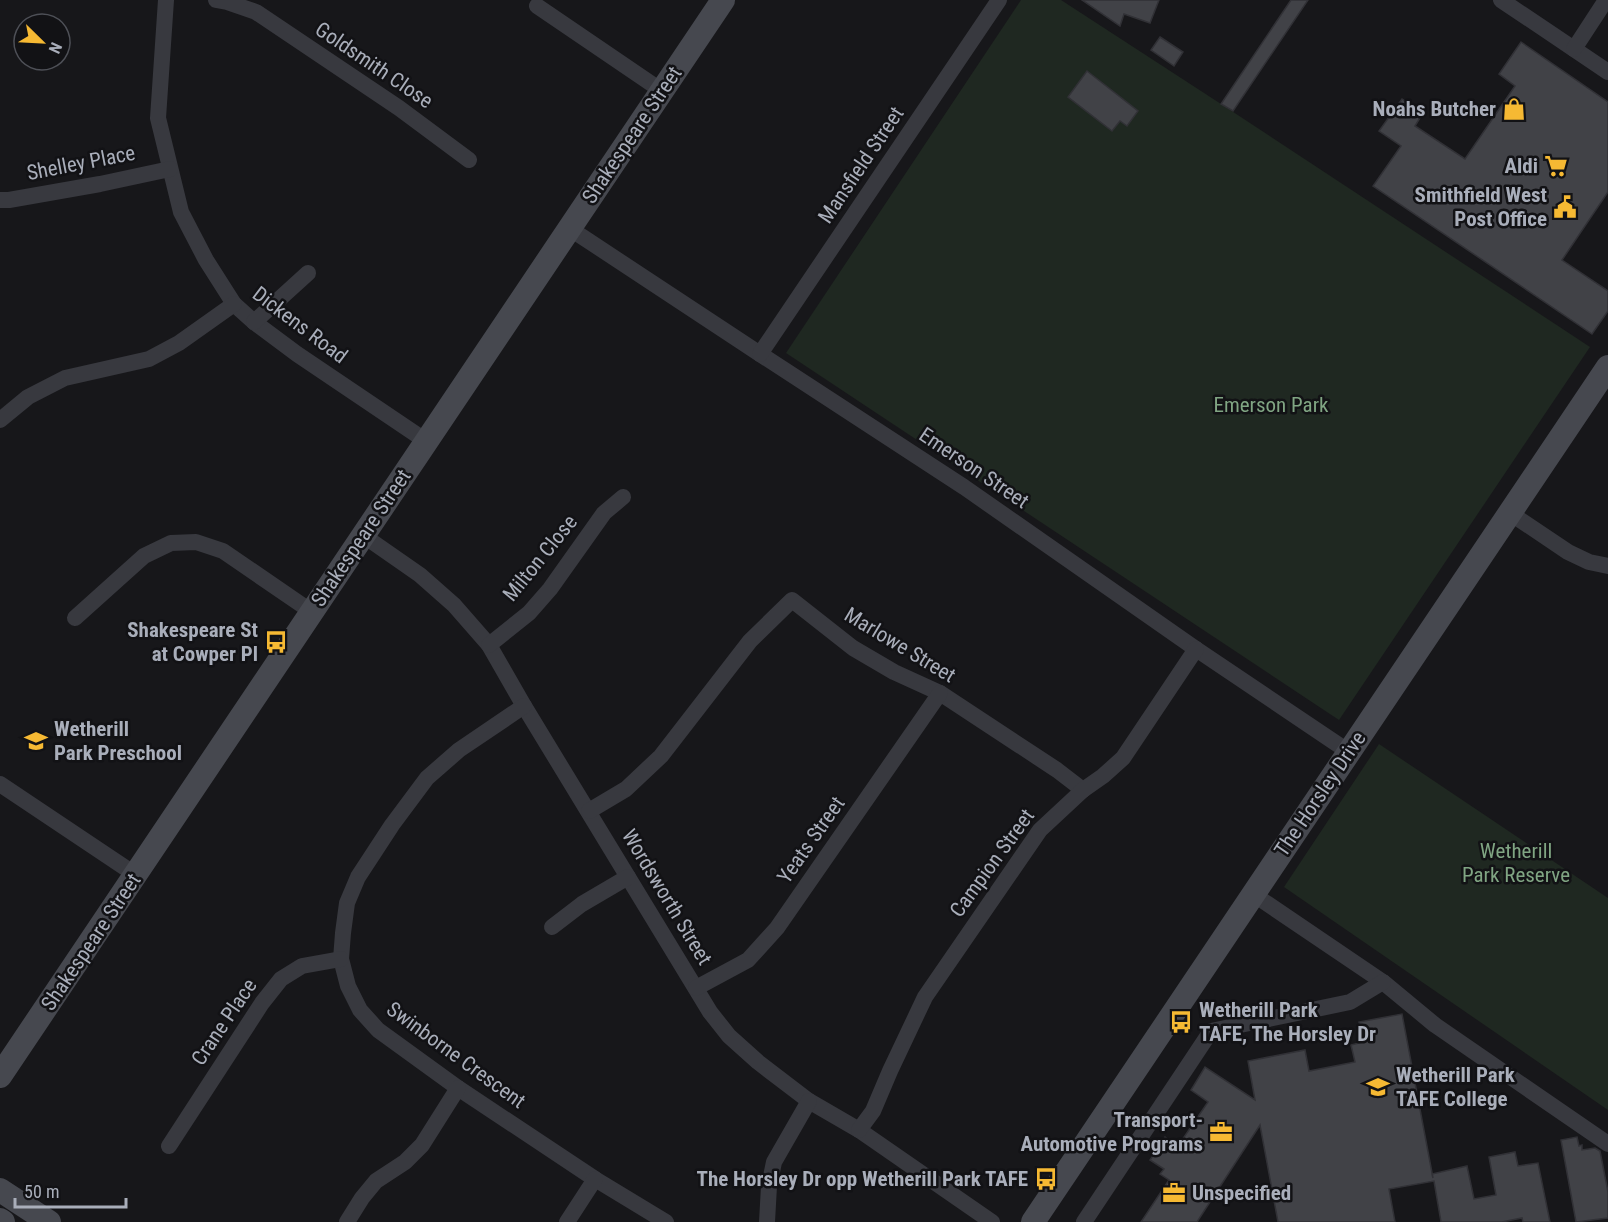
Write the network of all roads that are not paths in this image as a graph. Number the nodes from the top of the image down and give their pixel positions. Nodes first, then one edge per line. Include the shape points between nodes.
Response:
1 (166, 0) edge
2 (216, 0) edge
3 (723, 0) edge
4 (999, 0) edge
5 (1501, 0) edge
6 (1606, 0) edge
7 (260, 6) edge
8 (537, 6) dead end
9 (1574, 49) junction
10 (1608, 72) edge
11 (662, 91) junction
12 (469, 160) dead end
13 (170, 169) junction
14 (0, 200) edge
15 (569, 228) junction
16 (308, 273) dead end
17 (234, 304) junction
18 (254, 322) junction
19 (760, 354) junction
20 (1608, 367) edge
21 (0, 420) edge
22 (426, 441) junction
23 (623, 497) dead end
24 (1510, 513) junction
25 (364, 536) junction
26 (1608, 566) edge
27 (312, 612) junction
28 (75, 618) dead end
29 (489, 645) junction
30 (1196, 649) junction
31 (940, 693) junction
32 (524, 706) junction
33 (1349, 752) junction
34 (0, 784) edge
35 (1083, 790) junction
36 (589, 811) junction
37 (136, 875) junction
38 (628, 877) junction
39 (1253, 894) junction
40 (552, 927) dead end
41 (341, 959) junction
42 (1383, 982) junction
43 (696, 988) junction
44 (0, 1076) edge
45 (458, 1089) junction
46 (809, 1101) junction
47 (859, 1130) junction
48 (1608, 1144) edge
49 (169, 1146) dead end
50 (595, 1179) junction
51 (0, 1191) edge
52 (49, 1222) edge
53 (347, 1222) edge
54 (567, 1222) edge
55 (666, 1222) edge
56 (767, 1222) edge
57 (992, 1222) edge
58 (1033, 1222) edge
59 (1084, 1222) edge

1 - 13 street, Dickens Road via 158,118
2 - 7 street, Goldsmith Close
3 - 11 street, Shakespeare Street
4 - 19 street, Mansfield Street
5 - 9 street
6 - 9 street
7 - 12 street, Goldsmith Close
8 - 11 street
9 - 10 street
11 - 15 street, Shakespeare Street
13 - 14 street, Shelley Place
13 - 17 street, Dickens Road via 181,212
15 - 19 street, Emerson Street
15 - 22 street, Shakespeare Street
16 - 18 street
17 - 18 street, Dickens Road
17 - 21 street via 149,359 65,378 28,397
18 - 22 street, Dickens Road
19 - 30 street, Emerson Street via 964,487
20 - 24 street, The Horsley Drive
22 - 25 street, Shakespeare Street
23 - 29 street, Milton Close via 604,513 550,589
24 - 26 street via 1568,552
24 - 33 street, The Horsley Drive
25 - 27 street, Shakespeare Street
25 - 29 street, Wordsworth Street via 420,574
27 - 28 street via 223,551 196,542 171,543 144,556
27 - 37 street, Shakespeare Street
29 - 32 street, Wordsworth Street
30 - 33 street, Emerson Street
30 - 35 street, Campion Street via 1123,758
31 - 35 street, Marlowe Street
31 - 36 street, Marlowe Street via 853,648 792,600 750,641 661,756 626,789
31 - 43 street, Yeats Street via 777,928 748,960
32 - 36 street, Wordsworth Street
32 - 41 street, Swinborne Crescent via 451,757 428,778 392,825 358,877 347,903
33 - 39 street, The Horsley Drive
34 - 37 street
35 - 47 street, Campion Street via 1040,830 925,996 873,1111
36 - 38 street, Wordsworth Street
37 - 44 street, Shakespeare Street
38 - 40 street
38 - 43 street, Wordsworth Street
39 - 42 street
39 - 58 street, The Horsley Drive
41 - 45 street, Swinborne Crescent via 360,1010 378,1030
41 - 49 street, Crane Place via 302,966 281,979
42 - 48 street via 1435,1025
42 - 59 street via 1350,1002 1211,1031
43 - 46 street, Wordsworth Street via 729,1036
45 - 50 street, Swinborne Crescent
45 - 53 street via 422,1145 376,1181
46 - 47 street, Wordsworth Street
46 - 56 street via 774,1162
47 - 57 street, Wordsworth Street
50 - 54 street
50 - 55 street, Swinborne Crescent
51 - 52 street

